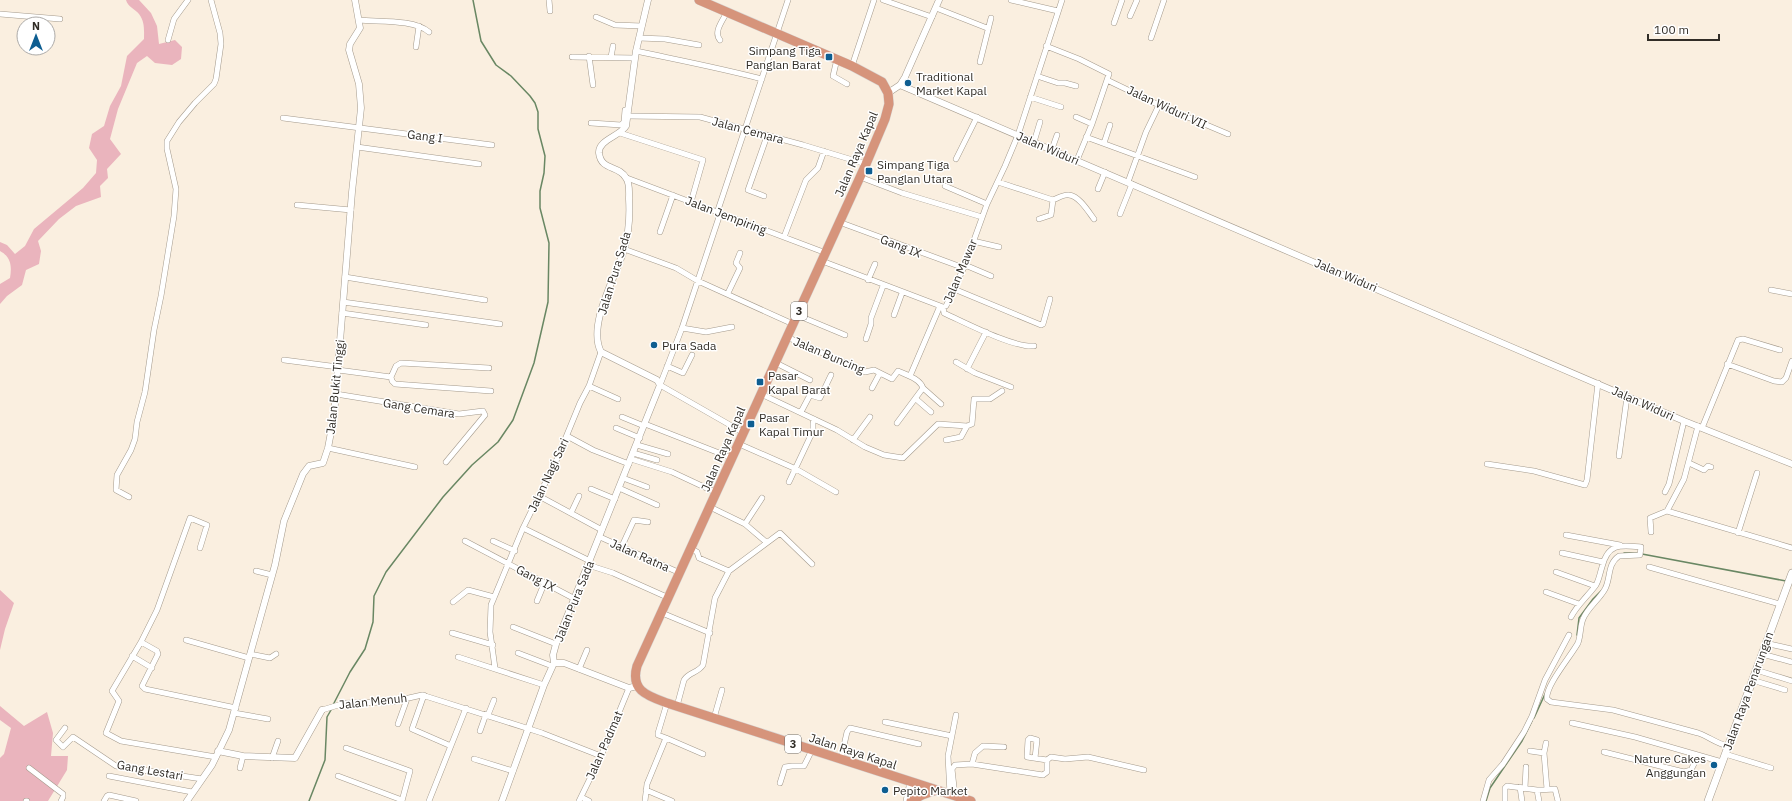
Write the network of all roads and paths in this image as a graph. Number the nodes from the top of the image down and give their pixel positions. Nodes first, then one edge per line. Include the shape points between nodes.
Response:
1 (188, 0) edge
2 (211, 0) edge
3 (355, 0) edge
4 (549, 0) edge
5 (648, 0) edge
6 (699, 0) edge
7 (788, 0) edge
8 (874, 0) edge
9 (883, 0) edge
10 (940, 0) edge
11 (1010, 0) edge
12 (1062, 0) edge
13 (1122, 0) edge
14 (1137, 0) edge
15 (1164, 0) edge
16 (710, 2) edge
17 (1025, 2) edge
18 (936, 8) junction
19 (550, 10) dead end
20 (1058, 10) junction
21 (727, 12) junction
22 (0, 14) edge
23 (1130, 16) dead end
24 (596, 17) dead end
25 (932, 17) junction
26 (60, 18) dead end
27 (991, 18) dead end
28 (359, 20) junction
29 (1114, 23) dead end
30 (419, 26) junction
31 (642, 26) junction
32 (988, 28) junction
33 (429, 32) dead end
34 (777, 34) junction
35 (639, 38) junction
36 (1151, 38) dead end
37 (168, 40) dead end
38 (720, 40) dead end
39 (699, 45) dead end
40 (613, 46) dead end
41 (1046, 46) junction
42 (416, 47) dead end
43 (636, 50) junction
44 (589, 56) junction
45 (572, 57) dead end
46 (611, 57) junction
47 (635, 58) junction
48 (837, 59) junction
49 (980, 62) dead end
50 (852, 66) junction
51 (1037, 76) junction
52 (762, 79) junction
53 (1107, 80) junction
54 (847, 84) dead end
55 (593, 85) dead end
56 (900, 85) junction
57 (1076, 86) dead end
58 (888, 92) junction
59 (1030, 97) junction
60 (1159, 105) junction
61 (1061, 107) dead end
62 (628, 113) junction
63 (1076, 117) dead end
64 (283, 118) dead end
65 (977, 118) junction
66 (1040, 122) dead end
67 (591, 123) dead end
68 (1092, 124) junction
69 (1110, 125) dead end
70 (358, 128) junction
71 (745, 130) junction
72 (620, 133) junction
73 (1228, 134) dead end
74 (1018, 135) junction
75 (1057, 135) dead end
76 (767, 136) junction
77 (1086, 137) junction
78 (1034, 142) junction
79 (1104, 143) junction
80 (492, 145) dead end
81 (356, 147) junction
82 (1052, 149) junction
83 (824, 151) junction
84 (1138, 156) junction
85 (956, 159) dead end
86 (1077, 160) junction
87 (479, 164) dead end
88 (866, 164) junction
89 (1105, 172) junction
90 (860, 177) junction
91 (1195, 177) dead end
92 (627, 178) junction
93 (998, 182) junction
94 (1130, 183) junction
95 (945, 186) dead end
96 (1098, 188) dead end
97 (673, 195) junction
98 (764, 196) dead end
99 (1053, 200) junction
100 (691, 202) junction
101 (988, 204) junction
102 (297, 205) dead end
103 (351, 210) junction
104 (718, 214) junction
105 (1120, 214) dead end
106 (982, 217) junction
107 (1039, 219) dead end
108 (1094, 219) dead end
109 (839, 222) junction
110 (660, 232) dead end
111 (784, 237) junction
112 (973, 241) junction
113 (999, 247) dead end
114 (624, 249) junction
115 (740, 254) dead end
116 (824, 257) junction
117 (876, 264) dead end
118 (964, 267) junction
119 (991, 276) dead end
120 (345, 277) junction
121 (868, 280) junction
122 (698, 281) junction
123 (883, 286) junction
124 (954, 289) junction
125 (1771, 290) dead end
126 (728, 293) junction
127 (902, 293) junction
128 (1792, 294) edge
129 (1050, 299) dead end
130 (486, 300) dead end
131 (343, 302) junction
132 (941, 307) junction
133 (342, 313) junction
134 (894, 314) dead end
135 (797, 315) junction
136 (500, 324) dead end
137 (793, 324) junction
138 (426, 325) dead end
139 (732, 327) dead end
140 (682, 328) junction
141 (986, 332) junction
142 (845, 335) dead end
143 (787, 338) junction
144 (866, 339) dead end
145 (1034, 346) dead end
146 (1780, 350) dead end
147 (601, 352) junction
148 (692, 355) dead end
149 (284, 360) dead end
150 (1792, 361) edge
151 (956, 362) dead end
152 (776, 363) junction
153 (1727, 364) junction
154 (667, 366) junction
155 (489, 368) dead end
156 (338, 369) junction
157 (966, 369) junction
158 (880, 373) junction
159 (831, 375) dead end
160 (910, 376) junction
161 (391, 377) junction
162 (810, 380) dead end
163 (1598, 383) junction
164 (660, 385) junction
165 (921, 385) junction
166 (589, 386) junction
167 (1011, 387) dead end
168 (872, 388) dead end
169 (491, 391) dead end
170 (1002, 391) dead end
171 (336, 394) junction
172 (762, 394) junction
173 (1627, 397) junction
174 (618, 399) dead end
175 (916, 399) junction
176 (941, 404) dead end
177 (801, 412) junction
178 (931, 412) dead end
179 (622, 417) dead end
180 (870, 417) dead end
181 (814, 419) junction
182 (1684, 421) junction
183 (897, 423) dead end
184 (645, 425) junction
185 (967, 426) junction
186 (1700, 427) junction
187 (616, 428) dead end
188 (744, 433) junction
189 (567, 436) junction
190 (640, 438) junction
191 (946, 440) dead end
192 (857, 442) junction
193 (739, 444) junction
194 (637, 445) junction
195 (328, 448) junction
196 (668, 454) dead end
197 (1619, 456) dead end
198 (732, 458) junction
199 (631, 459) junction
200 (657, 460) dead end
201 (446, 462) dead end
202 (1689, 463) junction
203 (1487, 464) dead end
204 (1792, 464) edge
205 (415, 467) dead end
206 (1711, 467) dead end
207 (796, 469) junction
208 (1757, 473) dead end
209 (624, 478) junction
210 (789, 482) dead end
211 (647, 487) dead end
212 (619, 488) junction
213 (591, 489) dead end
214 (836, 492) dead end
215 (1665, 492) dead end
216 (717, 493) junction
217 (539, 496) junction
218 (579, 496) dead end
219 (129, 497) dead end
220 (762, 498) dead end
221 (615, 499) junction
222 (657, 505) dead end
223 (710, 507) junction
224 (1667, 511) junction
225 (571, 513) junction
226 (648, 522) dead end
227 (745, 524) junction
228 (523, 528) junction
229 (602, 530) junction
230 (1651, 532) dead end
231 (1738, 533) junction
232 (1566, 535) dead end
233 (600, 537) junction
234 (493, 540) dead end
235 (465, 541) dead end
236 (764, 541) junction
237 (622, 546) junction
238 (1622, 546) junction
239 (200, 548) dead end
240 (1792, 548) edge
241 (691, 549) junction
242 (515, 551) junction
243 (1562, 553) dead end
244 (1603, 562) junction
245 (591, 563) junction
246 (509, 564) junction
247 (812, 564) dead end
248 (1649, 567) dead end
249 (726, 569) junction
250 (608, 570) dead end
251 (256, 572) dead end
252 (1556, 572) dead end
253 (680, 573) junction
254 (272, 575) junction
255 (1790, 578) edge
256 (544, 584) junction
257 (553, 586) dead end
258 (1595, 586) junction
259 (1546, 592) dead end
260 (494, 597) junction
261 (573, 598) junction
262 (669, 598) junction
263 (537, 601) dead end
264 (453, 602) dead end
265 (1579, 604) junction
266 (1780, 604) junction
267 (662, 613) junction
268 (1571, 617) dead end
269 (513, 627) dead end
270 (708, 632) junction
271 (452, 633) dead end
272 (1570, 635) dead end
273 (186, 640) dead end
274 (141, 642) junction
275 (1765, 643) junction
276 (556, 644) junction
277 (492, 645) junction
278 (1792, 649) edge
279 (587, 650) dead end
280 (518, 653) dead end
281 (276, 654) dead end
282 (1762, 654) junction
283 (132, 656) junction
284 (250, 656) junction
285 (458, 657) dead end
286 (1792, 662) edge
287 (553, 664) junction
288 (1552, 667) junction
289 (152, 668) junction
290 (495, 668) junction
291 (580, 669) junction
292 (1756, 670) junction
293 (1560, 671) junction
294 (1752, 680) junction
295 (1792, 681) edge
296 (544, 685) junction
297 (633, 687) junction
298 (722, 690) dead end
299 (1785, 690) dead end
300 (424, 695) junction
301 (407, 699) junction
302 (494, 700) dead end
303 (672, 705) junction
304 (466, 708) junction
305 (235, 710) junction
306 (322, 710) joint
307 (487, 715) junction
308 (956, 715) dead end
309 (714, 718) junction
310 (268, 719) dead end
311 (885, 722) dead end
312 (1572, 723) dead end
313 (398, 724) dead end
314 (65, 728) dead end
315 (528, 729) junction
316 (480, 731) dead end
317 (952, 736) junction
318 (663, 737) junction
319 (278, 741) dead end
320 (1546, 743) dead end
321 (919, 744) dead end
322 (451, 746) junction
323 (1728, 746) junction
324 (1004, 747) dead end
325 (346, 748) dead end
326 (812, 750) junction
327 (1530, 751) dead end
328 (1604, 752) dead end
329 (1544, 753) junction
330 (217, 754) junction
331 (703, 754) dead end
332 (1725, 754) junction
333 (243, 756) junction
334 (601, 756) junction
335 (1698, 756) junction
336 (272, 758) junction
337 (1035, 758) dead end
338 (474, 759) dead end
339 (841, 760) junction
340 (1047, 760) junction
341 (1722, 762) junction
342 (972, 764) junction
343 (1526, 767) dead end
344 (29, 768) dead end
345 (240, 768) dead end
346 (1771, 768) dead end
347 (1144, 770) dead end
348 (513, 771) junction
349 (109, 776) dead end
350 (338, 776) dead end
351 (202, 780) junction
352 (912, 782) junction
353 (780, 783) dead end
354 (1522, 787) junction
355 (1547, 789) junction
356 (646, 790) junction
357 (936, 790) junction
358 (1537, 790) junction
359 (192, 792) junction
360 (952, 795) junction
361 (580, 799) edge
362 (61, 801) edge
363 (104, 801) edge
364 (136, 801) edge
365 (187, 801) edge
366 (402, 801) edge
367 (429, 801) edge
368 (502, 801) edge
369 (589, 801) edge
370 (645, 801) edge
371 (672, 801) edge
372 (907, 801) edge
373 (912, 801) edge
374 (971, 801) edge
375 (1483, 801) edge
376 (1505, 801) edge
377 (1522, 801) edge
378 (1539, 801) edge
379 (1558, 801) edge
380 (1709, 801) edge

1 - 37 street via 174,18
2 - 219 street via 221,44 216,79 179,122 167,141 176,189 174,216 135,439 117,475 116,490
3 - 28 street, Jalan Bukit Tinggi
4 - 19 street
5 - 31 street
6 - 16 highway
7 - 34 street
8 - 50 street
9 - 25 street
10 - 18 street
11 - 17 street
12 - 20 street, Jalan Mawar
13 - 29 street
14 - 23 street
15 - 36 street
16 - 21 highway
17 - 20 street
18 - 25 street
18 - 32 street
20 - 41 street, Jalan Mawar
21 - 34 highway
21 - 38 street via 718,30
22 - 26 street
24 - 31 street via 615,25
25 - 56 street via 910,69
27 - 32 street
28 - 30 street
28 - 70 street, Jalan Bukit Tinggi via 359,30 349,50 360,93
30 - 33 street
30 - 42 street
31 - 35 street
32 - 49 street
34 - 48 highway
34 - 52 street
35 - 39 street
35 - 43 street
40 - 46 street
41 - 51 street, Jalan Mawar
41 - 53 street, Jalan Widuri VII via 1108,73
43 - 47 street
43 - 52 street via 701,66 719,67
44 - 45 street
44 - 46 street
44 - 55 street
46 - 47 street
47 - 62 street
48 - 50 highway
48 - 54 street via 833,76
50 - 58 highway via 879,80
51 - 57 street
51 - 59 street, Jalan Mawar
52 - 71 street
53 - 60 street, Jalan Widuri VII
53 - 68 street
56 - 58 street
56 - 65 street, Jalan Widuri
58 - 88 highway, Jalan Raya Kapal / 3 via 887,112
59 - 61 street
59 - 74 street, Jalan Mawar
60 - 73 street, Jalan Widuri VII
60 - 84 street
62 - 67 street via 625,110 624,122 621,125
62 - 71 street, Jalan Cemara via 695,116
62 - 72 street via 626,126
63 - 68 street
64 - 70 street, Gang I
65 - 74 street, Jalan Widuri
65 - 85 street
66 - 78 street
68 - 77 street
69 - 79 street
70 - 80 street, Gang I
70 - 81 street, Jalan Bukit Tinggi
71 - 76 street, Jalan Cemara
71 - 104 street
72 - 92 street via 602,144 599,153 604,165
72 - 100 street via 702,160
74 - 78 street, Jalan Widuri
74 - 93 street, Jalan Mawar
75 - 82 street
76 - 83 street, Jalan Cemara
76 - 98 street via 748,190
77 - 79 street
77 - 86 street
78 - 82 street, Jalan Widuri
79 - 84 street
81 - 87 street
81 - 103 street, Jalan Bukit Tinggi
82 - 86 street, Jalan Widuri
83 - 88 street, Jalan Cemara
83 - 111 street via 818,168 806,180
84 - 91 street
84 - 94 street
86 - 89 street, Jalan Widuri
88 - 90 highway, Jalan Raya Kapal / 3
89 - 94 street, Jalan Widuri
89 - 96 street
90 - 106 street via 902,193
90 - 109 highway, Jalan Raya Kapal / 3
92 - 97 street, Jalan Jempiring
92 - 114 street, Jalan Pura Sada via 630,197
93 - 99 street
93 - 101 street, Jalan Mawar
94 - 105 street
94 - 163 street, Jalan Widuri
95 - 101 street
97 - 100 street, Jalan Jempiring
97 - 110 street
99 - 107 street via 1051,215
99 - 108 street via 1071,195 1080,201
100 - 104 street, Jalan Jempiring
101 - 106 street, Jalan Mawar
102 - 103 street
103 - 120 street, Jalan Bukit Tinggi
104 - 111 street, Jalan Jempiring
104 - 122 street
106 - 112 street, Jalan Mawar
109 - 116 highway, Jalan Raya Kapal / 3
109 - 118 street, Gang IX
111 - 116 street, Jalan Jempiring
112 - 113 street
112 - 118 street, Jalan Mawar
114 - 122 street via 676,268
114 - 147 street, Jalan Pura Sada via 600,316 598,342
115 - 126 street via 736,263 740,268
116 - 121 street, Jalan Mawar
116 - 135 highway, Jalan Raya Kapal / 3
117 - 121 street
118 - 119 street, Gang IX
118 - 124 street, Jalan Mawar
120 - 130 street
120 - 131 street, Jalan Bukit Tinggi
121 - 123 street, Jalan Mawar
122 - 126 street
122 - 140 street
123 - 127 street, Jalan Mawar
123 - 144 street
124 - 129 street via 1041,325
124 - 132 street, Jalan Mawar via 946,306
125 - 128 street
126 - 137 street
127 - 132 street, Jalan Mawar
127 - 134 street
131 - 133 street, Jalan Bukit Tinggi
131 - 136 street
132 - 141 street via 944,313
132 - 160 street
133 - 138 street
133 - 156 street, Jalan Bukit Tinggi
135 - 137 highway, Jalan Raya Kapal / 3
135 - 142 street
137 - 143 highway, Jalan Raya Kapal / 3
139 - 140 street via 706,332
140 - 154 street
141 - 145 street via 1027,347
141 - 157 street
143 - 152 highway, Jalan Raya Kapal / 3
143 - 158 street, Jalan Buncing via 865,372 874,370
146 - 153 street via 1740,339
147 - 164 street via 657,380
147 - 166 street, Jalan Nagi Sari via 598,354
148 - 154 street via 683,373
149 - 156 street
150 - 153 street via 1782,382
151 - 157 street
152 - 162 street
152 - 172 highway, Jalan Raya Kapal / 3
153 - 186 street
154 - 164 street
155 - 161 street via 401,363 396,366
156 - 161 street
156 - 171 street, Jalan Bukit Tinggi
157 - 167 street
158 - 160 street, Jalan Buncing via 891,379 898,371
158 - 168 street
159 - 177 street via 820,398 810,395
160 - 165 street
161 - 169 street via 396,384
163 - 173 street, Jalan Widuri
163 - 203 street via 1585,485 1534,471
164 - 184 street, Jalan Pura Sada
164 - 188 street
165 - 175 street
165 - 176 street
166 - 174 street
166 - 189 street, Jalan Nagi Sari
170 - 185 street via 990,399 974,399 972,424
171 - 195 street, Jalan Bukit Tinggi
171 - 201 street, Gang Cemara via 459,414 483,411 485,415
172 - 177 street
172 - 188 highway, Jalan Raya Kapal / 3
173 - 182 street, Jalan Widuri
173 - 197 street
175 - 178 street
175 - 183 street
177 - 181 street
179 - 184 street
180 - 192 street
181 - 192 street
181 - 207 street via 814,429
182 - 186 street, Jalan Widuri
182 - 215 street via 1669,486
184 - 190 street, Jalan Pura Sada
184 - 198 street
185 - 191 street via 961,437
185 - 192 street via 938,424 903,458 884,455
186 - 202 street
186 - 204 street, Jalan Widuri
187 - 190 street
188 - 193 highway, Jalan Raya Kapal / 3
189 - 199 street via 593,450
189 - 217 street, Jalan Nagi Sari
190 - 194 street, Jalan Pura Sada
193 - 198 highway, Jalan Raya Kapal / 3
193 - 207 street
194 - 196 street
194 - 199 street, Jalan Pura Sada
195 - 205 street
195 - 254 street, Jalan Bukit Tinggi via 323,463 309,466 303,474 284,521
198 - 216 highway, Jalan Raya Kapal / 3
199 - 200 street
199 - 209 street, Jalan Pura Sada
199 - 216 street via 672,472
202 - 206 street via 1704,470 1708,466
202 - 224 street via 1682,484
207 - 210 street
207 - 214 street
208 - 231 street
209 - 211 street
209 - 212 street, Jalan Pura Sada
212 - 221 street, Jalan Pura Sada
212 - 222 street
213 - 221 street
216 - 223 highway, Jalan Raya Kapal / 3
217 - 225 street
217 - 228 street, Jalan Nagi Sari
218 - 225 street
220 - 227 street
221 - 229 street, Jalan Pura Sada
223 - 227 street
223 - 241 highway, Jalan Raya Kapal / 3
224 - 230 street via 1650,518
224 - 231 street
225 - 229 street
226 - 237 street via 634,520
227 - 236 street
228 - 242 street, Jalan Nagi Sari
228 - 245 street
229 - 233 street, Jalan Pura Sada
231 - 240 street
232 - 238 street
233 - 237 street, Jalan Ratna
233 - 245 street, Jalan Pura Sada
234 - 242 street
235 - 246 street, Gang IX
236 - 247 street via 780,533
236 - 249 street
237 - 253 street, Jalan Ratna
238 - 244 street via 1612,549
238 - 293 street via 1641,547 1640,555 1623,555 1614,561 1610,567 1605,590 1583,617 1578,641
239 - 274 street via 207,524 190,518 157,610
241 - 249 street via 697,552 699,558
241 - 253 highway, Jalan Raya Kapal / 3
242 - 246 street, Jalan Nagi Sari
243 - 244 street
244 - 258 street
245 - 250 street
245 - 261 street, Jalan Pura Sada
245 - 262 street
246 - 256 street, Gang IX
246 - 260 street, Jalan Nagi Sari
248 - 266 street
249 - 270 street via 715,598
251 - 254 street
252 - 258 street
253 - 262 highway, Jalan Raya Kapal / 3
254 - 284 street, Jalan Bukit Tinggi
255 - 266 main road, Jalan Raya Penarungan
256 - 261 street, Gang IX
256 - 263 street
257 - 261 street, Gang IX
258 - 265 street
259 - 265 street
260 - 264 street via 468,590
260 - 277 street, Jalan Nagi Sari via 489,623
261 - 276 street, Jalan Pura Sada
262 - 267 highway, Jalan Raya Kapal / 3
265 - 268 street
266 - 275 main road, Jalan Raya Penarungan
267 - 270 street
267 - 297 highway, Jalan Raya Kapal / 3 via 637,666
269 - 276 street
270 - 303 street via 703,665 700,670 686,676
271 - 277 street
272 - 288 street
273 - 284 street
274 - 283 street
274 - 289 street via 158,652
275 - 278 street
275 - 282 main road, Jalan Raya Penarungan
276 - 287 street, Jalan Pura Sada
277 - 290 street, Jalan Nagi Sari
279 - 291 street
280 - 287 street
281 - 284 street via 270,658
282 - 286 street
282 - 292 main road, Jalan Raya Penarungan
283 - 289 street
283 - 330 street via 112,691 119,702 107,734 121,741
284 - 305 street, Jalan Bukit Tinggi
285 - 290 street
287 - 291 street via 564,663
287 - 296 street, Jalan Pura Sada
288 - 293 street
288 - 375 street via 1524,732 1489,780
289 - 305 street via 143,685 145,689
290 - 296 street
291 - 297 street
292 - 294 main road, Jalan Raya Penarungan
292 - 295 street
293 - 323 street via 1547,696 1550,702 1592,706 1633,714 1698,733 1715,743
294 - 299 street
294 - 323 main road, Jalan Raya Penarungan
296 - 315 street, Jalan Pura Sada
297 - 303 highway, Jalan Raya Kapal / 3
297 - 334 street, Jalan Padmat
298 - 309 street
300 - 301 street, Jalan Menuh
300 - 304 street, Jalan Menuh
300 - 322 street via 412,728
301 - 306 street, Jalan Menuh via 337,704
301 - 313 street
302 - 307 street
303 - 309 highway, Jalan Raya Kapal / 3
303 - 318 street
304 - 307 street, Jalan Menuh
304 - 322 street
305 - 310 street
305 - 330 street, Jalan Bukit Tinggi via 227,735
306 - 336 street, Jalan Menuh via 295,758
307 - 315 street, Jalan Menuh
307 - 316 street
308 - 317 street
309 - 326 highway, Jalan Raya Kapal / 3
311 - 317 street
312 - 335 street
314 - 351 street, Gang Lestari via 56,740 63,747 73,738 116,766
315 - 334 street, Jalan Menuh
315 - 348 street, Jalan Pura Sada
317 - 360 street via 948,756
318 - 331 street
318 - 356 street
319 - 336 street
320 - 329 street
321 - 339 street via 850,728
322 - 367 street
323 - 332 main road, Jalan Raya Penarungan
324 - 342 street via 983,746 975,753
325 - 366 street via 410,771
326 - 339 highway, Jalan Raya Kapal / 3
326 - 353 street via 804,766 785,767
327 - 329 street
328 - 335 street via 1684,772 1691,770
329 - 355 street
330 - 333 street, Jalan Menuh
330 - 351 street, Jalan Bukit Tinggi
332 - 341 main road, Jalan Raya Penarungan
332 - 346 street
333 - 336 street, Jalan Menuh
333 - 345 street
334 - 361 street, Jalan Padmat
335 - 341 street
337 - 340 street
338 - 348 street
339 - 352 highway, Jalan Raya Kapal / 3
340 - 342 street via 1047,772 1043,775
340 - 347 street via 1051,757 1083,757
341 - 380 main road, Jalan Raya Penarungan
342 - 360 street via 953,766
343 - 354 street
344 - 362 street via 62,794
348 - 368 street, Jalan Pura Sada
349 - 359 street
350 - 366 street
351 - 359 street, Jalan Bukit Tinggi
352 - 357 highway, Jalan Raya Kapal / 3
352 - 372 main road
354 - 358 street
354 - 376 street via 1506,786
354 - 377 street
355 - 358 street
355 - 379 street via 1555,789
356 - 370 street
356 - 371 street
357 - 360 highway, Jalan Raya Kapal / 3
357 - 373 highway
358 - 378 street
359 - 365 street, Jalan Bukit Tinggi
360 - 374 highway, Jalan Raya Kapal / 3
361 - 369 street
363 - 364 street via 109,795

